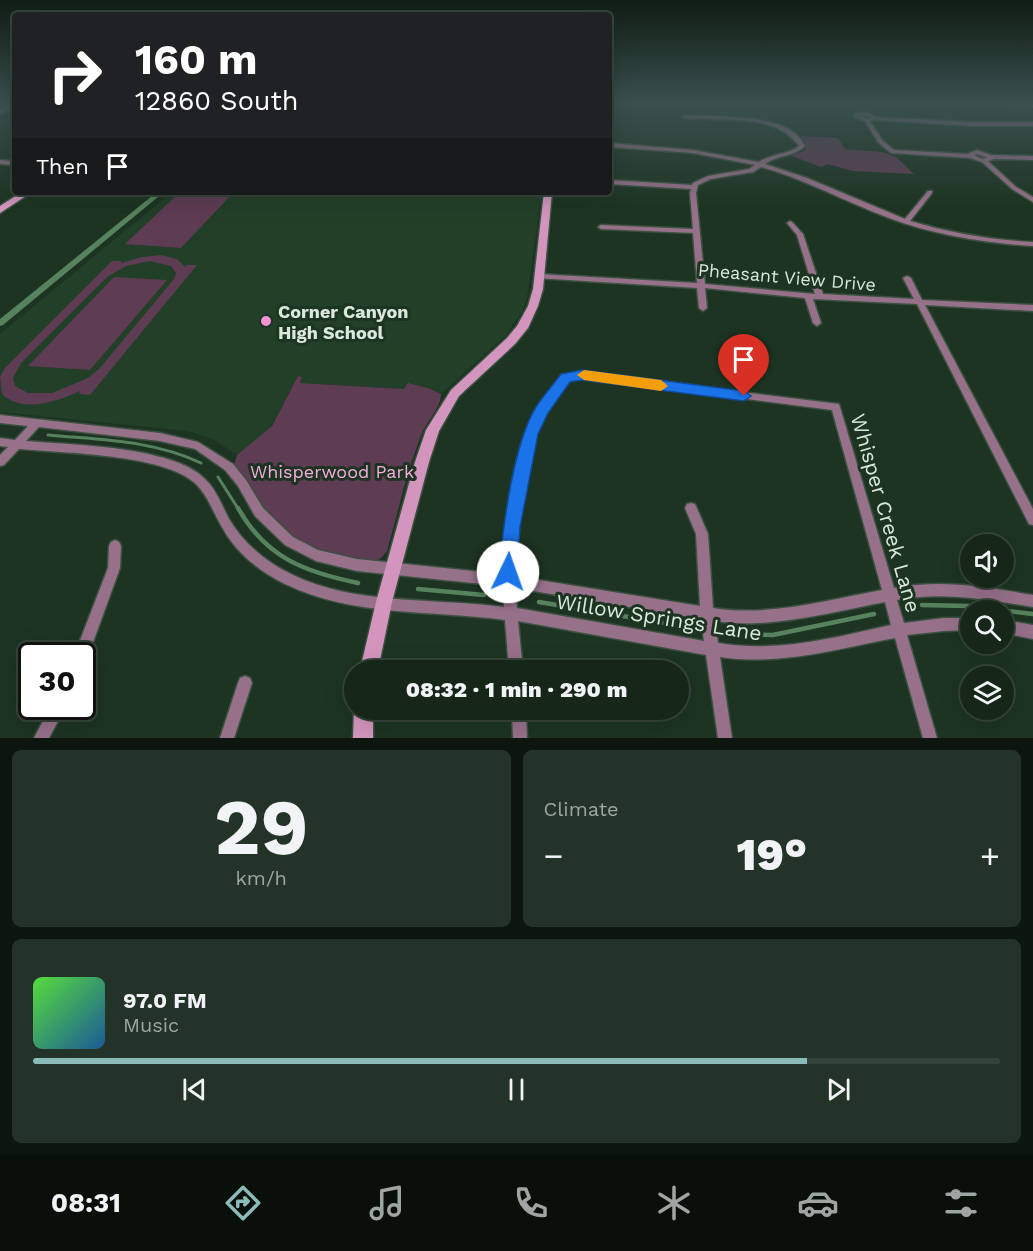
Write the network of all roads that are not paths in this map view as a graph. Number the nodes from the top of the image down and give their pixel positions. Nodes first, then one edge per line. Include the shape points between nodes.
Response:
1 (798, 138) edge
2 (878, 138) edge
3 (612, 145) edge
4 (1033, 158) edge
5 (987, 159) junction
6 (759, 164) junction
7 (612, 182) edge
8 (693, 187) junction
9 (930, 192) dead end
10 (23, 195) edge
11 (548, 195) edge
12 (1033, 200) edge
13 (1, 209) edge
14 (906, 222) junction
15 (790, 223) dead end
16 (601, 227) dead end
17 (696, 231) junction
18 (1033, 244) edge
19 (539, 276) junction
20 (907, 278) dead end
21 (700, 285) junction
22 (808, 296) junction
23 (820, 297) junction
24 (920, 302) junction
25 (703, 308) dead end
26 (1033, 308) edge
27 (817, 323) dead end
28 (0, 419) edge
29 (38, 423) junction
30 (0, 442) edge
31 (16, 444) junction
32 (0, 462) edge
33 (691, 507) dead end
34 (1033, 520) edge
35 (115, 546) dead end
36 (393, 569) junction
37 (508, 581) junction
38 (889, 594) junction
39 (1033, 601) edge
40 (384, 602) junction
41 (511, 614) junction
42 (707, 614) junction
43 (960, 625) edge
44 (1014, 629) edge
45 (900, 630) junction
46 (1033, 632) edge
47 (86, 642) edge
48 (711, 649) junction
49 (371, 660) edge
50 (515, 660) edge
51 (245, 683) dead end
52 (51, 720) edge
53 (364, 720) edge
54 (519, 720) edge
55 (41, 738) edge
56 (226, 738) edge
57 (363, 738) edge
58 (520, 738) edge
59 (725, 738) edge
60 (930, 738) edge

1 - 6 street via 802,147 796,152
2 - 5 street via 893,152
3 - 6 street via 682,149
4 - 5 street
5 - 12 street via 1014,188
6 - 8 street via 751,171 703,179
6 - 14 street
7 - 8 street
8 - 17 street
9 - 14 street
10 - 13 street
11 - 19 street
14 - 18 street via 963,237
15 - 23 street via 800,234
16 - 17 street
17 - 21 street
19 - 21 street, Pheasant View Drive
19 - 36 street via 533,306 522,328 455,393 433,430
20 - 24 street
21 - 22 street, Pheasant View Drive
21 - 25 street
22 - 23 street, Pheasant View Drive
22 - 27 street
23 - 24 street, Pheasant View Drive
24 - 26 street, Pheasant View Drive
24 - 34 street
28 - 29 street, Willow Springs Lane
29 - 31 street
29 - 36 street, Willow Springs Lane via 160,437 198,446 229,466 259,512 289,541 330,560
30 - 31 street, Willow Springs Lane
31 - 32 street
31 - 40 street, Willow Springs Lane via 145,458 181,469 207,489 236,539 267,567 317,591
33 - 42 street via 702,534
35 - 47 street via 114,568
36 - 37 street, Willow Springs Lane
36 - 40 street
37 - 38 street, Whisper Creek Lane via 511,527 531,434 562,381 582,375 836,407
37 - 41 street
37 - 42 street, Willow Springs Lane
38 - 39 street, Willow Springs Lane via 950,590
38 - 42 street, Willow Springs Lane via 762,618
38 - 45 street, Whisper Creek Lane
40 - 41 street, Willow Springs Lane
40 - 49 street
41 - 48 street, Willow Springs Lane
41 - 50 street
42 - 48 street
43 - 45 street, Willow Springs Lane
44 - 46 street
45 - 48 street, Willow Springs Lane via 783,653
45 - 60 street, Whisper Creek Lane
48 - 59 street
51 - 56 street
52 - 55 street
53 - 57 street
54 - 58 street

